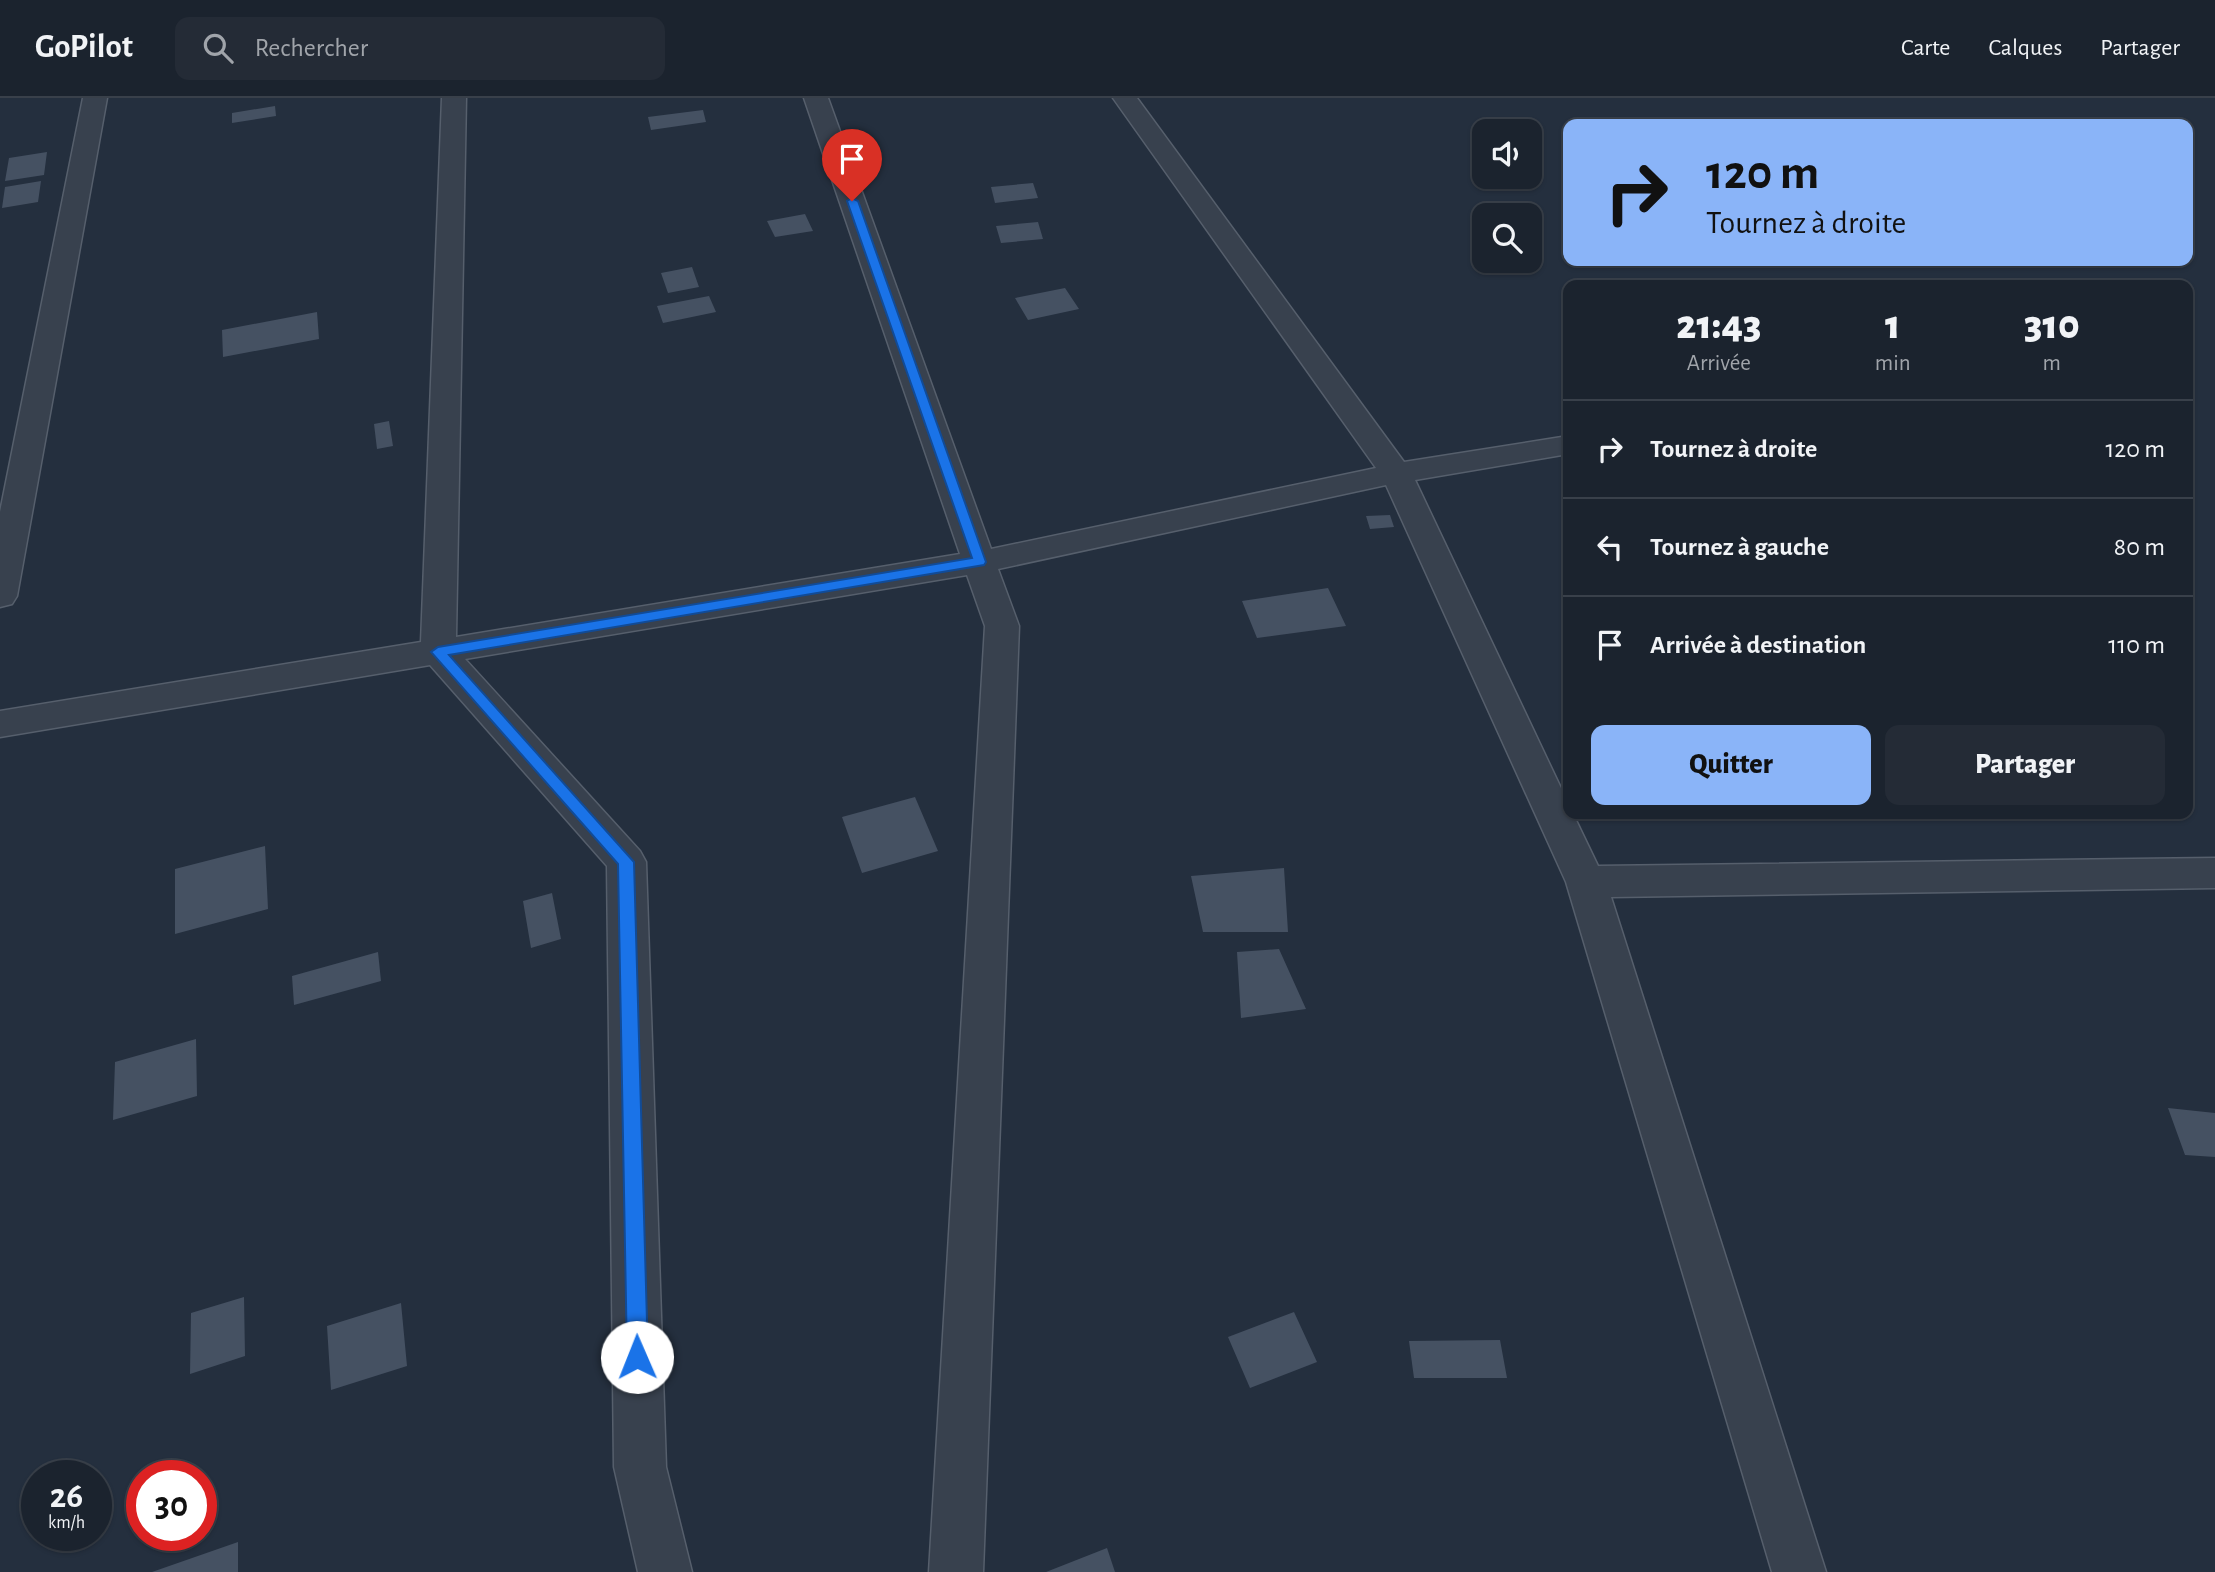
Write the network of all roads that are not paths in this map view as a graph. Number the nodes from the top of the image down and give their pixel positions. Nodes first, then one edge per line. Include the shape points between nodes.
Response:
1 (95, 98) edge
2 (454, 98) edge
3 (816, 98) edge
4 (1125, 98) edge
5 (1563, 446) edge
6 (1395, 473) junction
7 (979, 562) junction
8 (0, 596) edge
9 (438, 652) junction
10 (0, 724) edge
11 (2215, 873) edge
12 (1586, 882) junction
13 (665, 1572) edge
14 (956, 1572) edge
15 (1799, 1572) edge

1 - 8 street
2 - 9 street
3 - 7 street
4 - 6 street
5 - 6 street
6 - 7 street
6 - 12 street
7 - 9 street
7 - 14 street via 1002,626
9 - 10 street
9 - 13 street via 626,862 640,1467
11 - 12 street
12 - 15 street

